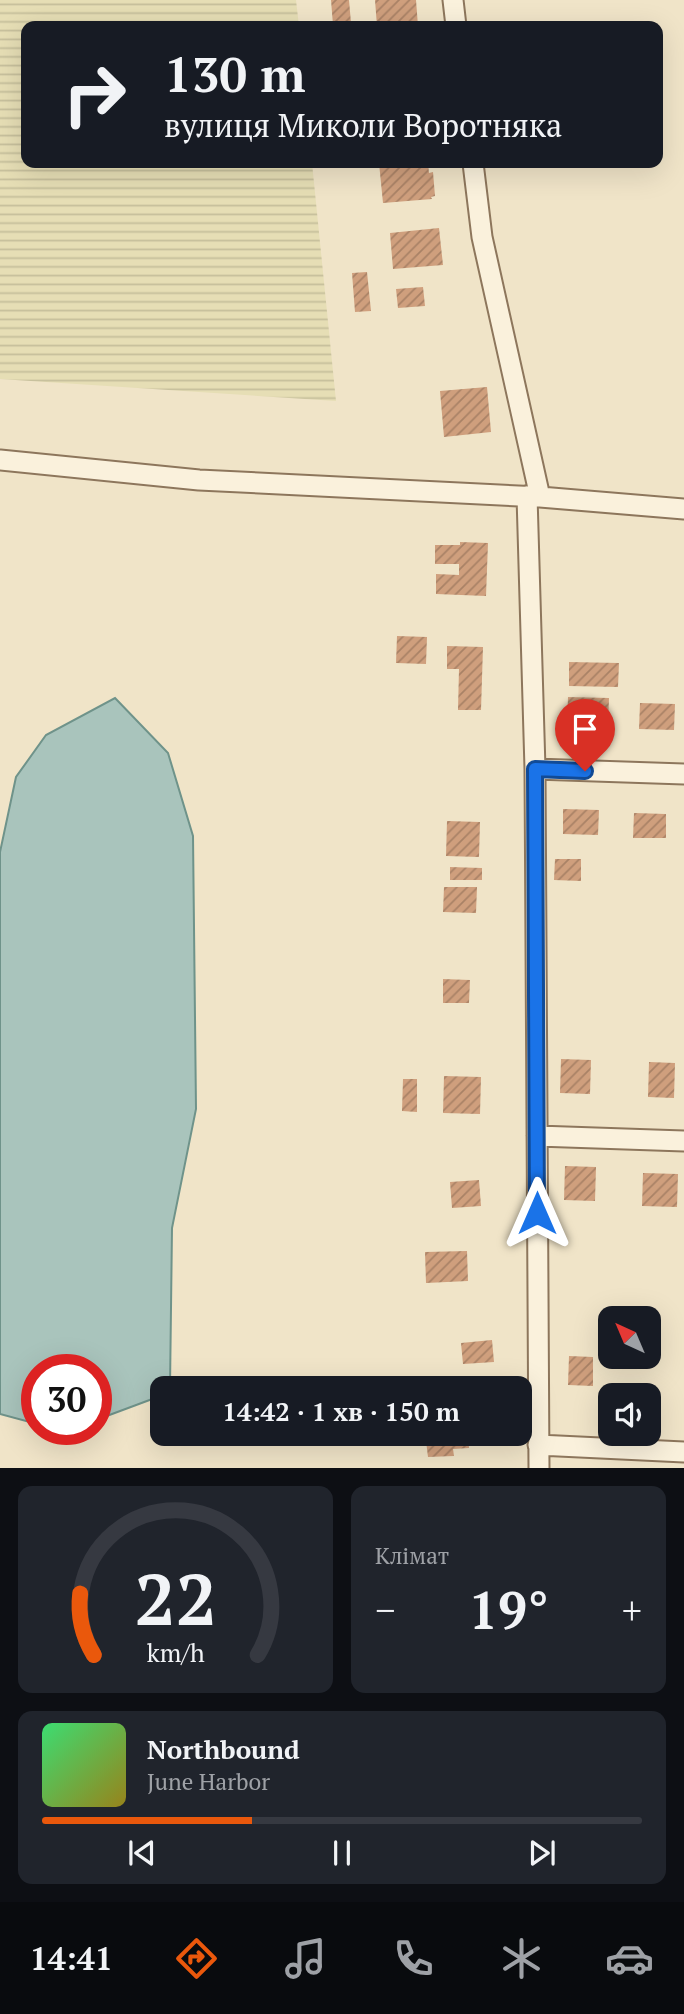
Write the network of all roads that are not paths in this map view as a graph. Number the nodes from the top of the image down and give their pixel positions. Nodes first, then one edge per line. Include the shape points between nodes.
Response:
1 (453, 0) edge
2 (455, 21) edge
3 (474, 168) edge
4 (0, 460) edge
5 (534, 496) junction
6 (684, 509) edge
7 (535, 769) junction
8 (684, 775) edge
9 (537, 1136) junction
10 (684, 1141) edge
11 (538, 1446) junction
12 (684, 1452) edge
13 (539, 1468) edge

1 - 2 street
3 - 5 street via 482,237
4 - 5 street via 199,480
5 - 6 street
5 - 7 street
7 - 8 street
7 - 9 street
9 - 10 street
9 - 11 street
11 - 12 street
11 - 13 street

